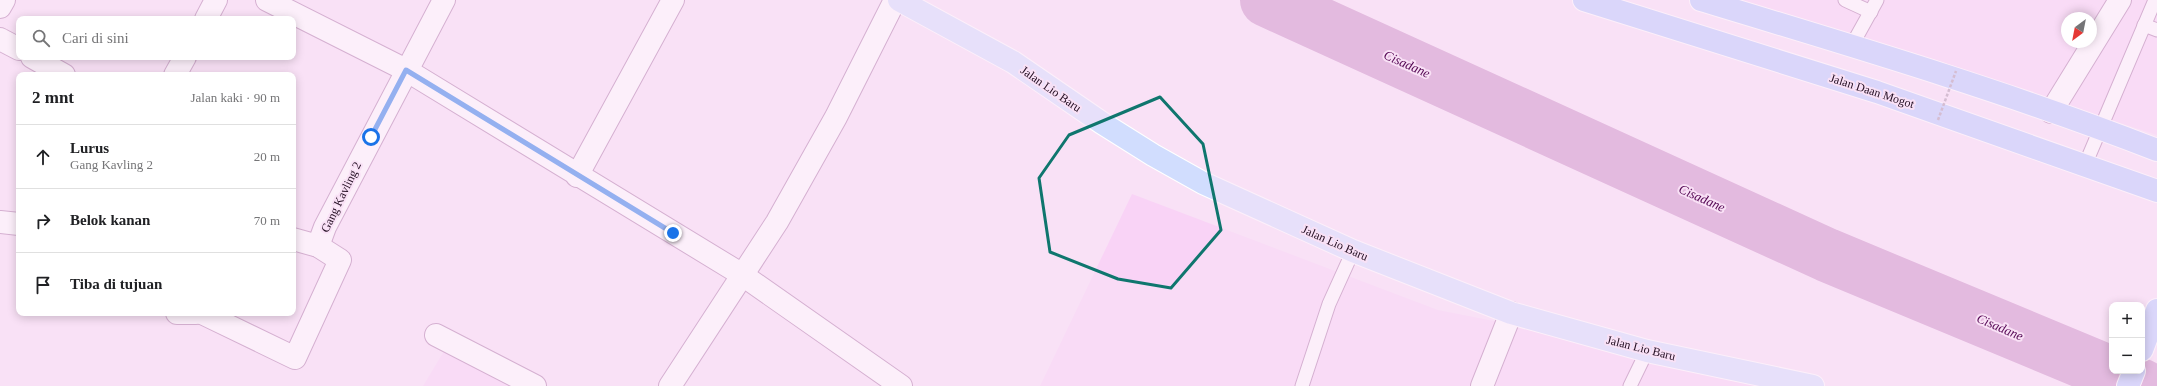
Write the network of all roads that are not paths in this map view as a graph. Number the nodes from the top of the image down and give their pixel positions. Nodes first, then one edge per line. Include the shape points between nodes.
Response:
1 (4, 0) edge
2 (216, 0) edge
3 (267, 0) edge
4 (444, 0) edge
5 (673, 0) edge
6 (895, 0) edge
7 (899, 0) edge
8 (1584, 0) edge
9 (1701, 0) edge
10 (1845, 0) edge
11 (1877, 0) edge
12 (2120, 0) edge
13 (2155, 0) edge
14 (0, 7) edge
15 (1870, 12) junction
16 (208, 16) edge
17 (2144, 25) junction
18 (2157, 30) edge
19 (0, 39) edge
20 (1852, 45) junction
21 (16, 47) edge
22 (37, 60) edge
23 (183, 60) edge
24 (406, 70) junction
25 (59, 72) edge
26 (177, 72) edge
27 (2051, 112) junction
28 (2100, 128) junction
29 (2157, 150) edge
30 (2085, 165) junction
31 (578, 176) junction
32 (2157, 191) edge
33 (0, 222) edge
34 (16, 224) edge
35 (296, 240) edge
36 (318, 246) junction
37 (1353, 251) junction
38 (742, 274) junction
39 (2157, 310) edge
40 (1511, 313) junction
41 (209, 316) edge
42 (436, 335) dead end
43 (2145, 342) edge
44 (1647, 351) junction
45 (2133, 374) edge
46 (535, 386) edge
47 (670, 386) edge
48 (901, 386) edge
49 (1302, 386) edge
50 (1482, 386) edge
51 (1630, 386) edge
52 (1813, 386) edge
53 (2128, 386) edge

1 - 14 street
2 - 16 street
3 - 24 street
4 - 24 street, Gang Kavling 2
5 - 31 street
6 - 38 street via 836,117 777,222
7 - 37 main road, Jalan Lio Baru via 1013,62 1153,156 1203,183
8 - 30 highway, Jalan Daan Mogot via 1877,92
9 - 20 highway
10 - 15 lane
11 - 15 lane
12 - 27 street
13 - 17 lane
15 - 20 lane
17 - 18 lane
17 - 28 lane
19 - 21 street
20 - 27 highway
22 - 25 street
23 - 26 street
24 - 31 street
24 - 36 street, Gang Kavling 2 via 325,227
27 - 28 highway
28 - 29 highway
28 - 30 lane
30 - 32 highway, Jalan Daan Mogot
31 - 38 street
33 - 34 street
35 - 36 street
36 - 41 street via 340,260 295,358
37 - 40 main road, Jalan Lio Baru
37 - 49 lane via 1329,304
38 - 47 street
38 - 48 street
39 - 43 highway
40 - 44 main road, Jalan Lio Baru
40 - 50 street
42 - 46 street
44 - 51 lane
44 - 52 main road, Jalan Lio Baru
45 - 53 highway

